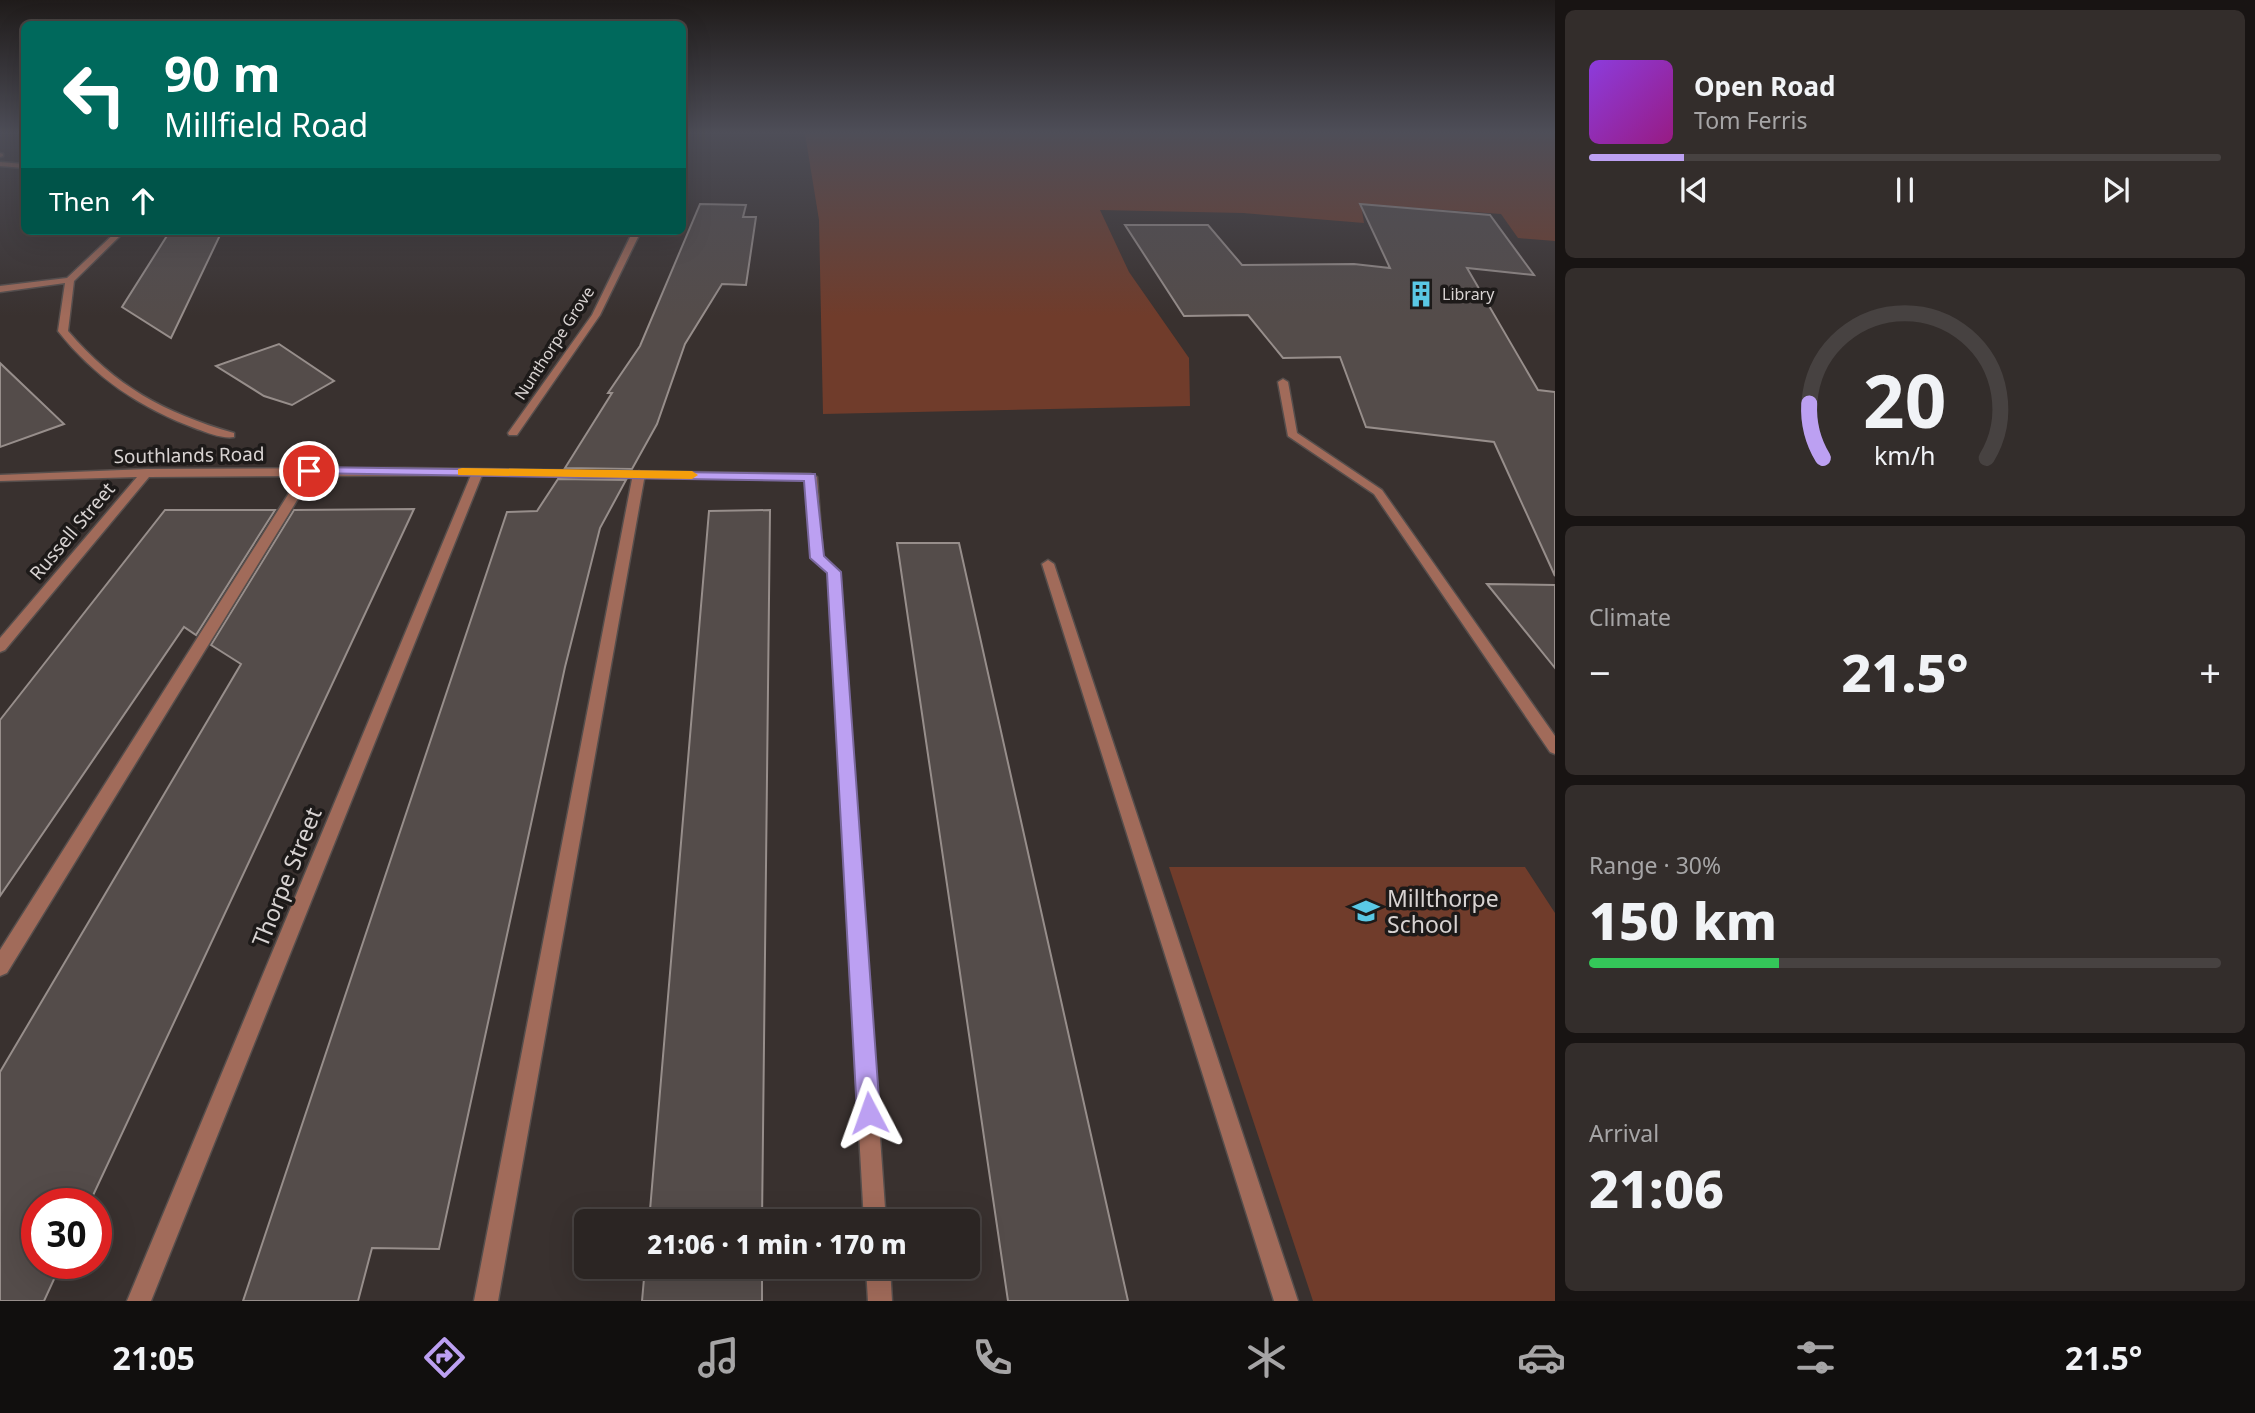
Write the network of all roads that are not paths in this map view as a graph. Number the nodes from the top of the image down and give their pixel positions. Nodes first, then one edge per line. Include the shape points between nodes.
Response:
1 (117, 235) edge
2 (635, 235) edge
3 (70, 280) junction
4 (0, 289) edge
5 (1283, 382) dead end
6 (513, 433) dead end
7 (230, 435) dead end
8 (309, 471) junction
9 (147, 472) junction
10 (478, 472) junction
11 (639, 474) junction
12 (0, 478) edge
13 (1048, 564) dead end
14 (0, 647) edge
15 (1555, 748) edge
16 (0, 967) edge
17 (874, 1209) edge
18 (879, 1279) edge
19 (139, 1301) edge
20 (486, 1301) edge
21 (880, 1301) edge
22 (1286, 1301) edge

1 - 3 street
2 - 6 street, Nunthorpe Grove via 596,315
3 - 4 street
3 - 7 street via 63,331 83,356 108,380 154,409
5 - 15 street via 1292,434 1378,492
8 - 9 street, Southlands Road
8 - 10 street, Southlands Road
8 - 16 street
9 - 12 street, Southlands Road
9 - 14 street, Russell Street
10 - 11 street, Southlands Road
10 - 19 street, Thorpe Street
11 - 17 street, Southlands Road via 811,477 817,558 834,572
11 - 20 street
13 - 22 street
18 - 21 street

